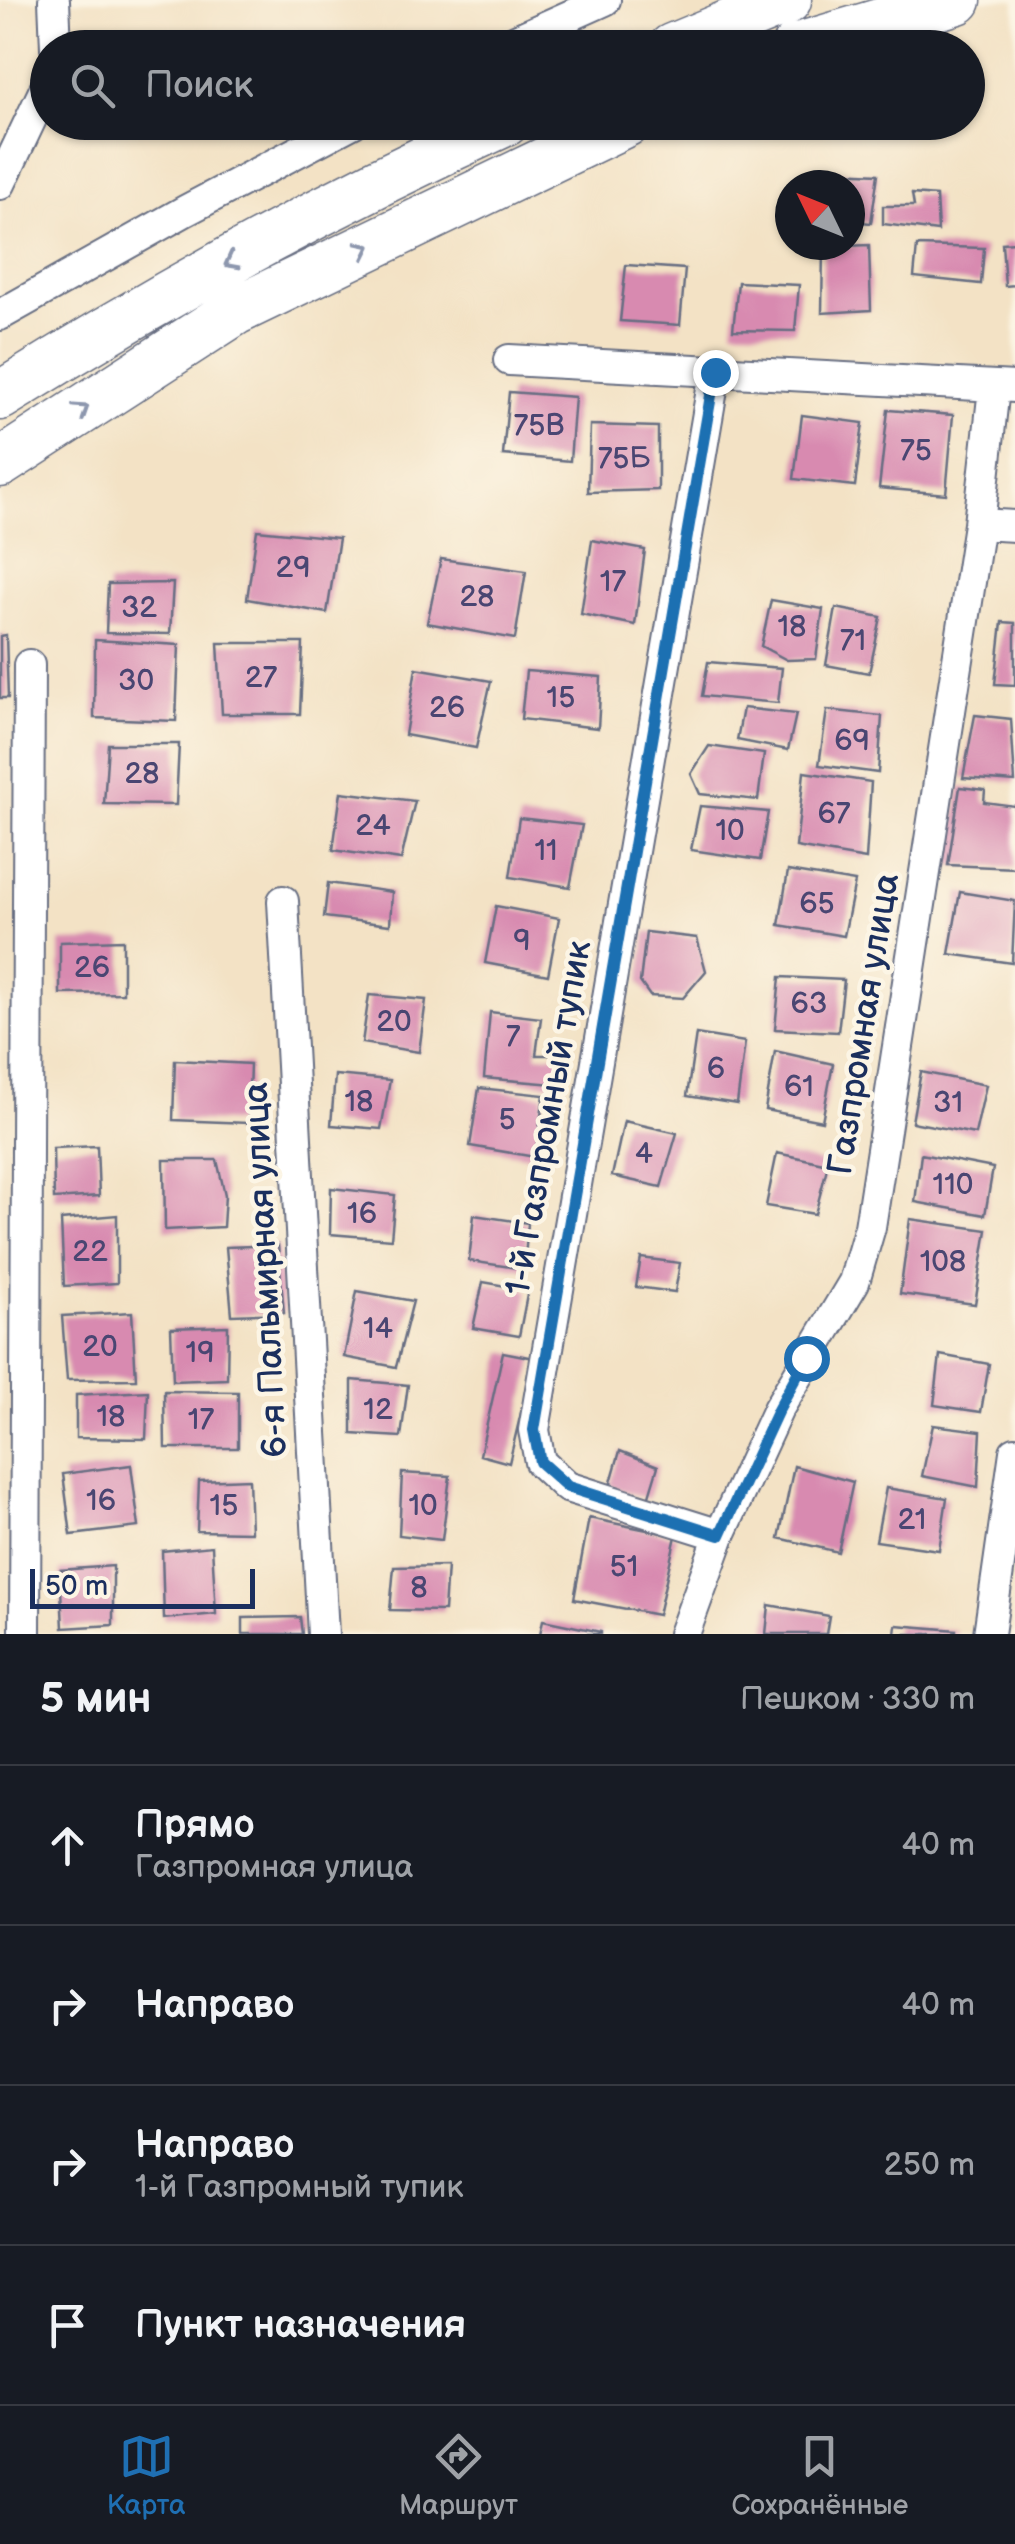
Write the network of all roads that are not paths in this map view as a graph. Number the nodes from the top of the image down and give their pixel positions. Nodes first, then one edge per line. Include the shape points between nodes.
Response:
1 (54, 0) edge
2 (605, 0) edge
3 (787, 0) edge
4 (957, 0) edge
5 (55, 30) edge
6 (538, 30) edge
7 (715, 30) edge
8 (856, 30) edge
9 (30, 121) edge
10 (320, 140) edge
11 (466, 140) edge
12 (590, 140) edge
13 (0, 184) edge
14 (0, 315) edge
15 (509, 360) dead end
16 (715, 372) junction
17 (1004, 388) edge
18 (0, 396) edge
19 (0, 462) edge
20 (979, 524) junction
21 (1015, 526) edge
22 (29, 664) dead end
23 (283, 902) dead end
24 (1015, 1452) edge
25 (720, 1535) junction
26 (25, 1634) edge
27 (323, 1634) edge
28 (684, 1634) edge
29 (989, 1634) edge

1 - 5 street
2 - 6 street
3 - 7 main road
4 - 8 main road
9 - 13 street
10 - 14 street
11 -> 18 main road via 192,283
19 -> 12 main road via 235,312
15 - 16 street
16 - 17 street
16 - 25 street, 1-й Газпромный тупик via 534,1430 540,1462 568,1487
17 - 20 street, Газпромная улица
20 - 21 street
20 - 25 street, Газпромная улица via 870,1227 854,1282 778,1410
22 - 26 street
23 - 27 street, 6-я Пальмирная улица
24 - 29 street
25 - 28 street, Газпромная улица

